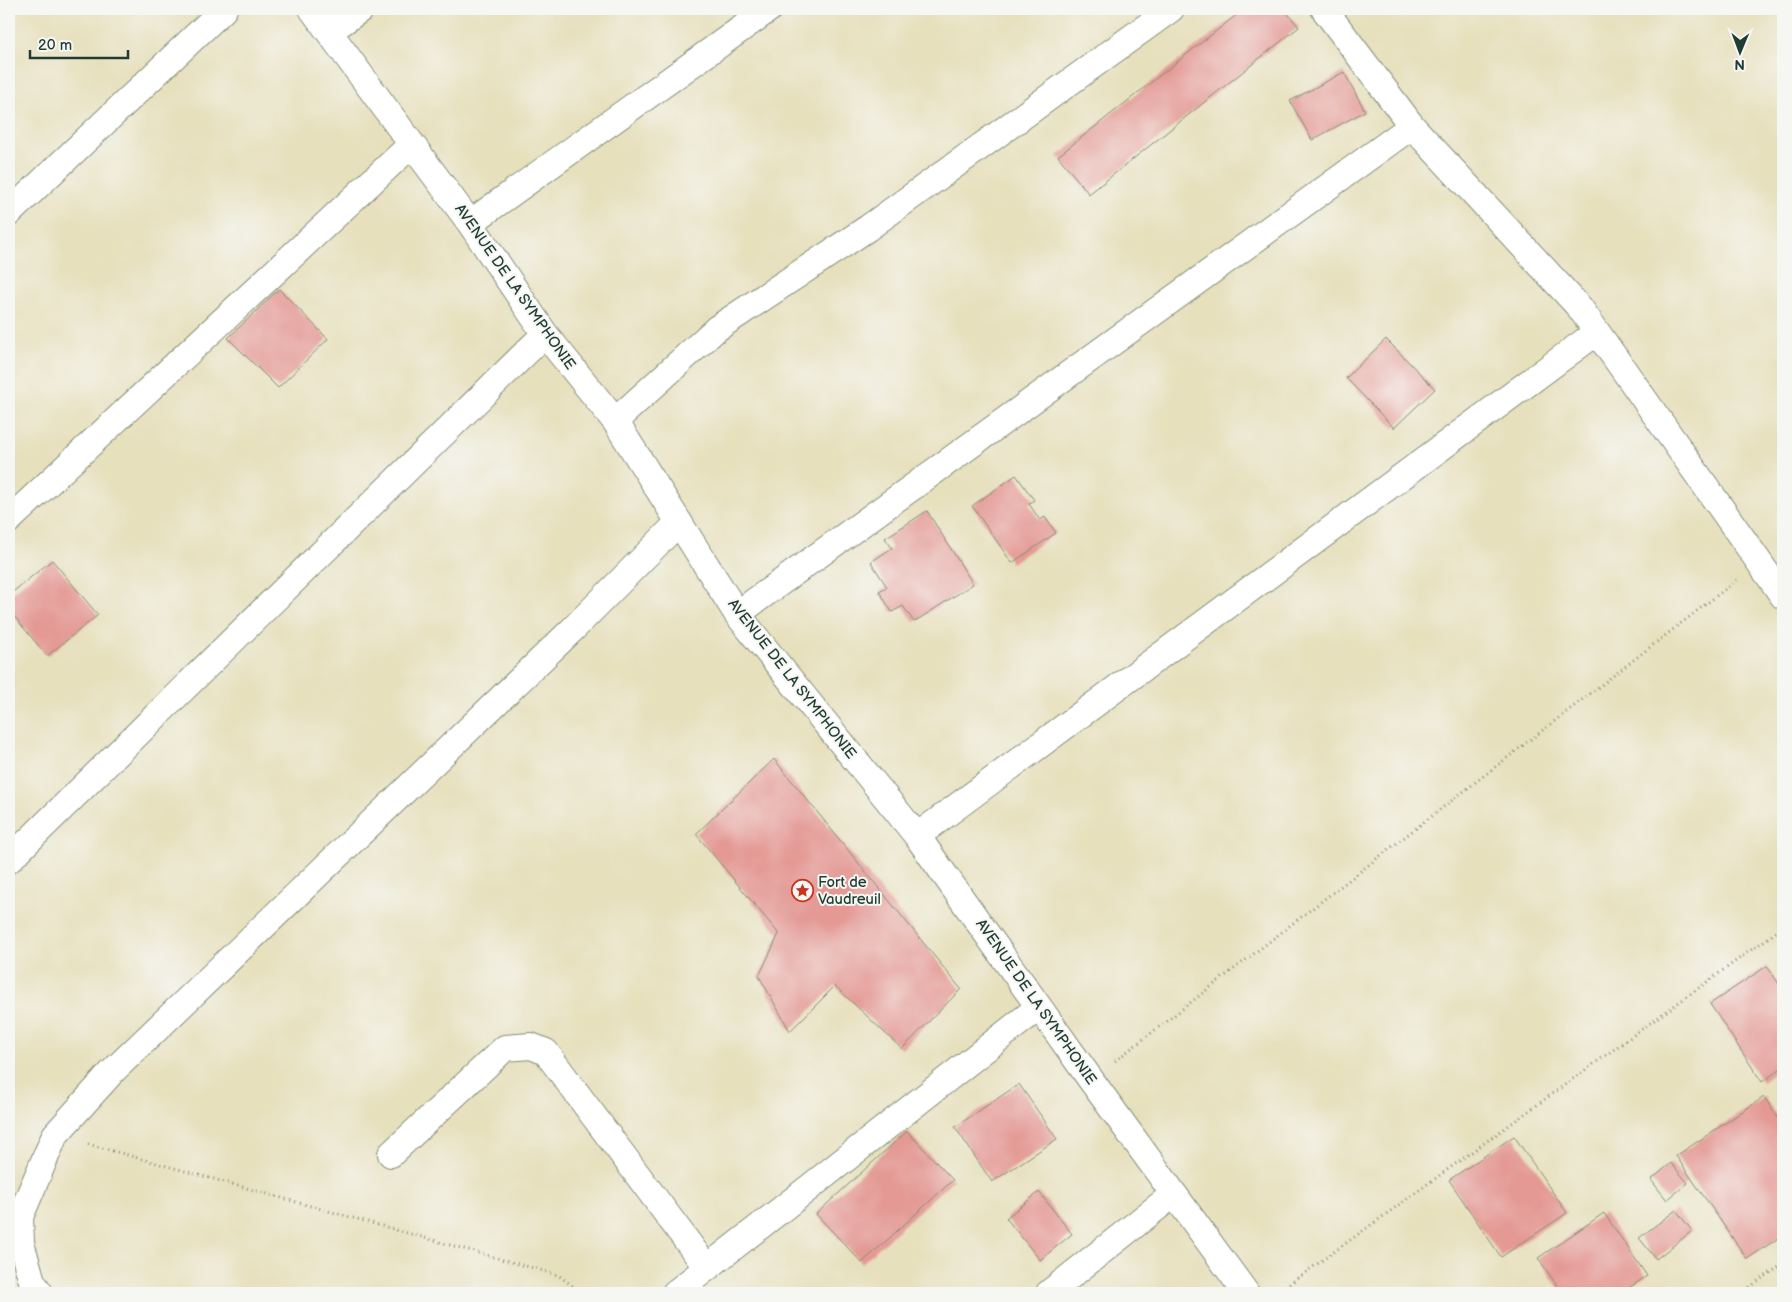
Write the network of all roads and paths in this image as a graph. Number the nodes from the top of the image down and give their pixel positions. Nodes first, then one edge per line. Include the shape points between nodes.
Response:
1 (224, 9) edge
2 (312, 9) edge
3 (361, 9) edge
4 (769, 9) edge
5 (1171, 9) edge
6 (1330, 11) edge
7 (330, 31) junction
8 (1412, 126) junction
9 (412, 144) junction
10 (9, 214) edge
11 (470, 223) junction
12 (1597, 332) junction
13 (545, 334) junction
14 (614, 421) junction
15 (9, 520) edge
16 (679, 522) junction
17 (1759, 562) junction
18 (1783, 596) edge
19 (738, 614) junction
20 (918, 836) junction
21 (9, 860) edge
22 (1783, 926) edge
23 (1039, 1007) junction
24 (1091, 1080) junction
25 (55, 1135) junction
26 (391, 1154) dead end
27 (1174, 1194) junction
28 (1783, 1264) edge
29 (707, 1268) junction
30 (40, 1293) edge
31 (582, 1293) edge
32 (676, 1293) edge
33 (1049, 1293) edge
34 (1246, 1293) edge
35 (1277, 1293) edge
36 (1741, 1293) edge

1 - 10 street
2 - 7 street, AVENUE DE LA SYMPHONIE
3 - 7 street
4 - 11 street
5 - 14 street via 868,228 716,329
6 - 8 street
7 - 9 street, AVENUE DE LA SYMPHONIE
8 - 12 street via 1580,308
8 - 19 street
9 - 11 street, AVENUE DE LA SYMPHONIE
9 - 15 street
11 - 13 street, AVENUE DE LA SYMPHONIE
12 - 17 street
12 - 20 street
13 - 14 street, AVENUE DE LA SYMPHONIE
13 - 21 street
14 - 16 street, AVENUE DE LA SYMPHONIE
16 - 19 street, AVENUE DE LA SYMPHONIE
16 - 25 street via 574,628 112,1072
17 - 18 street
17 - 24 path
19 - 20 street, AVENUE DE LA SYMPHONIE
20 - 23 street, AVENUE DE LA SYMPHONIE
22 - 35 path
23 - 24 street, AVENUE DE LA SYMPHONIE
23 - 29 street
24 - 27 street, AVENUE DE LA SYMPHONIE
25 - 30 street via 20,1217 21,1243 32,1281
25 - 31 path via 558,1275
26 - 29 street via 505,1048 531,1046 546,1052
27 - 33 street
27 - 34 street, AVENUE DE LA SYMPHONIE
28 - 36 path
29 - 32 street

